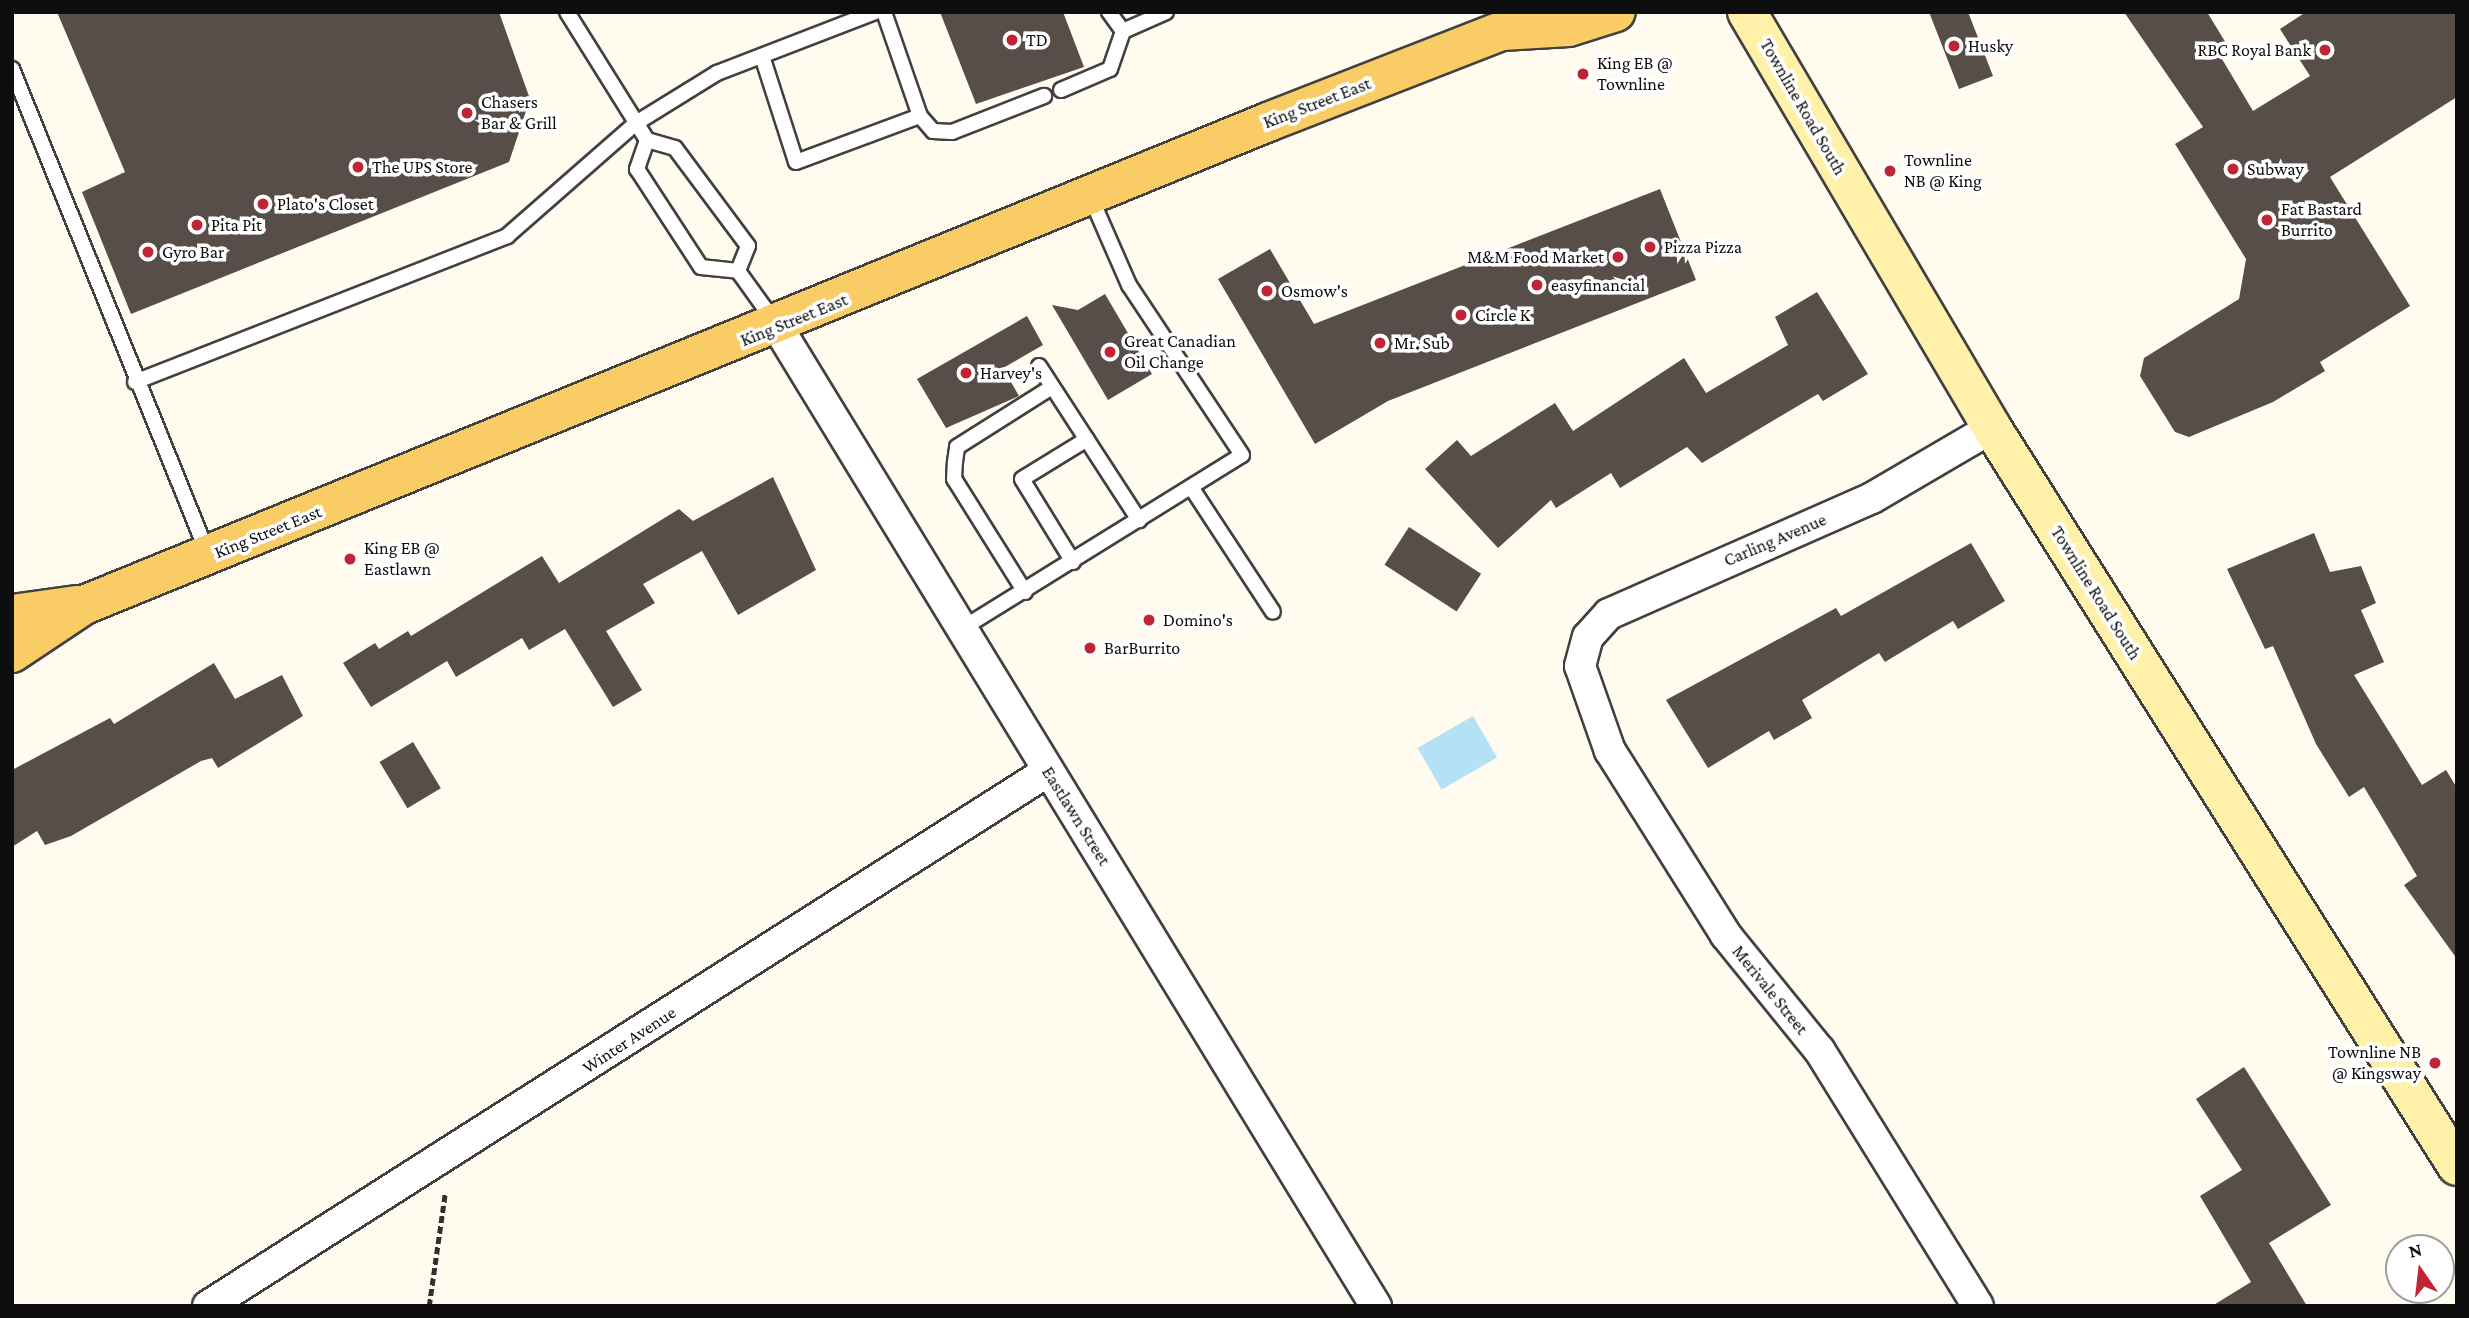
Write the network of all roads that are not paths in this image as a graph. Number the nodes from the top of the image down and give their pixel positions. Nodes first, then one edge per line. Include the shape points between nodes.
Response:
1 (567, 12) edge
2 (875, 12) edge
3 (884, 12) edge
4 (1109, 12) edge
5 (1166, 12) edge
6 (1616, 12) edge
7 (1747, 12) edge
8 (1512, 22) edge
9 (1123, 31) junction
10 (762, 56) junction
11 (12, 69) edge
12 (1061, 90) dead end
13 (1044, 96) dead end
14 (920, 116) junction
15 (636, 123) junction
16 (647, 140) junction
17 (1091, 198) junction
18 (738, 271) junction
19 (777, 326) junction
20 (1040, 366) dead end
21 (135, 382) junction
22 (1052, 387) junction
23 (1992, 428) junction
24 (1087, 439) junction
25 (1191, 487) junction
26 (1139, 520) junction
27 (209, 556) junction
28 (1073, 562) junction
29 (1025, 592) junction
30 (84, 605) junction
31 (1273, 612) dead end
32 (12, 614) edge
33 (964, 628) junction
34 (12, 653) edge
35 (1580, 666) joint
36 (1048, 771) junction
37 (2457, 1166) edge
38 (208, 1306) edge
39 (1376, 1306) edge
40 (1978, 1306) edge

1 - 15 lane
2 - 10 lane
3 - 14 lane
4 - 9 lane
5 - 9 lane
6 - 8 main road, King Street East via 1569,27
7 - 23 main road, Townline Road South
8 - 17 main road, King Street East
9 - 12 lane via 1110,69
10 - 14 lane via 796,162
10 - 15 lane via 717,74
11 - 21 lane
13 - 14 lane via 952,132 933,131
15 - 16 lane
15 - 21 lane via 507,236
16 - 18 lane via 675,148 748,246
16 - 18 lane via 637,169 701,267
17 - 19 main road, King Street East
17 - 25 lane via 1129,285 1242,455
18 - 19 lane
19 - 27 main road, King Street East
19 - 33 street, Eastlawn Street
20 - 22 lane
21 - 27 lane
22 - 24 lane
22 - 29 lane via 957,447 955,462 954,479
23 - 35 street, Carling Avenue via 1872,498 1609,614 1588,637
23 - 37 main road, Townline Road South
24 - 26 lane
24 - 28 lane via 1022,479
25 - 26 lane
25 - 31 lane
26 - 28 lane
27 - 30 main road, King Street East
28 - 29 lane
29 - 33 lane
30 - 32 main road, King Street East
30 - 34 main road, King Street East
33 - 36 street, Eastlawn Street
35 - 40 street, Merivale Street via 1586,695 1618,763 1726,935 1819,1050
36 - 38 street, Winter Avenue
36 - 39 street, Eastlawn Street

